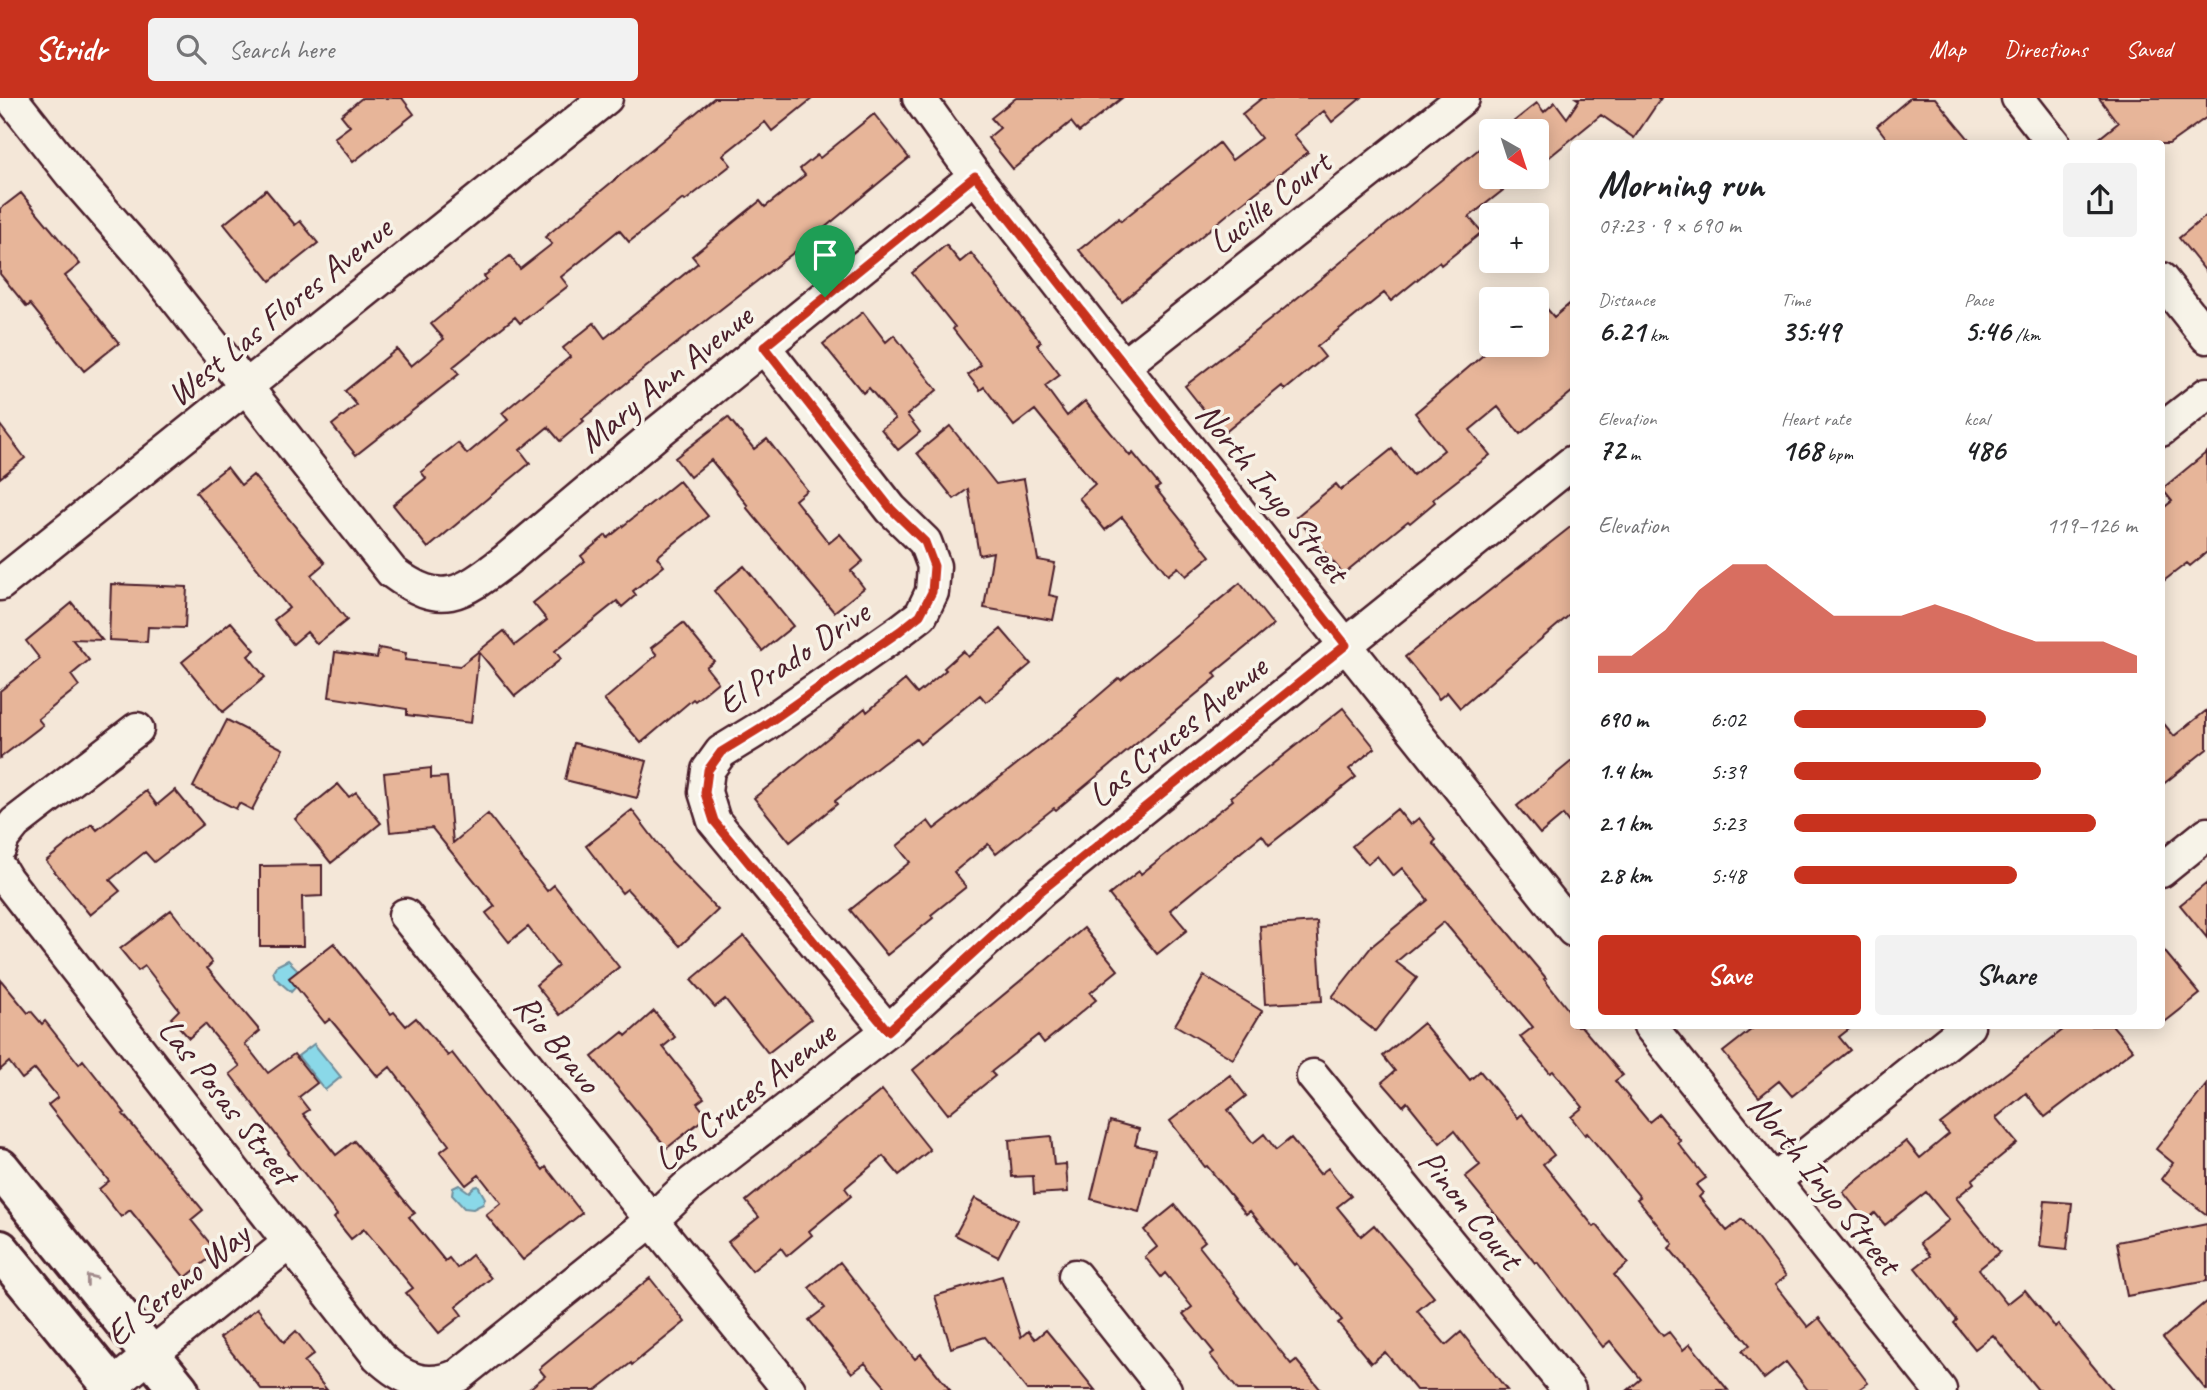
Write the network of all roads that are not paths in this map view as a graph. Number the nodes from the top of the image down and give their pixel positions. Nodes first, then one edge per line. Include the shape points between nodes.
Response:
1 (11, 98) edge
2 (606, 98) edge
3 (1463, 98) edge
4 (929, 101) edge
5 (2026, 101) edge
6 (2051, 140) edge
7 (975, 176) junction
8 (2165, 284) edge
9 (2207, 337) edge
10 (764, 347) junction
11 (1123, 366) junction
12 (247, 385) junction
13 (2207, 394) edge
14 (2165, 427) edge
15 (1570, 464) edge
16 (0, 584) edge
17 (1346, 645) junction
18 (137, 729) dead end
19 (2207, 834) edge
20 (0, 847) edge
21 (2165, 868) edge
22 (0, 869) edge
23 (405, 915) dead end
24 (1569, 915) edge
25 (1652, 1029) edge
26 (1964, 1029) edge
27 (888, 1031) junction
28 (1313, 1076) dead end
29 (0, 1168) edge
30 (1773, 1181) junction
31 (652, 1220) junction
32 (290, 1242) junction
33 (0, 1250) edge
34 (1075, 1276) dead end
35 (151, 1354) junction
36 (402, 1375) joint
37 (113, 1388) edge
38 (179, 1390) edge
39 (789, 1390) edge
40 (1166, 1390) edge
41 (1569, 1390) edge
42 (1940, 1390) edge

1 - 12 street
2 - 12 street, West Las Flores Avenue
3 - 11 street, Lucille Court
4 - 7 street, North Inyo Street
5 - 6 street
7 - 10 street, Mary Ann Avenue
7 - 11 street, North Inyo Street
8 - 9 street
10 - 12 street, Mary Ann Avenue via 483,578 443,595 424,592 392,572
10 - 27 street, El Prado Drive via 891,509 925,542 934,566 932,592 920,615 900,631 721,752 708,770 705,793 714,821
11 - 17 street, North Inyo Street
12 - 16 street, West Las Flores Avenue
13 - 14 street
15 - 17 street, Las Cruces Avenue
17 - 24 street, North Inyo Street
17 - 27 street, Las Cruces Avenue via 1041,891
18 - 20 street via 15,823
19 - 21 street
22 - 32 street, Las Posas Street
23 - 31 street, Rio Bravo
25 - 30 street, North Inyo Street
26 - 30 street
27 - 31 street, Las Cruces Avenue via 688,1186
28 - 41 street, Pinon Court
35 -> 29 main road
30 - 42 street, North Inyo Street
31 - 36 street, Las Cruces Avenue via 459,1375 433,1384
31 - 39 street, Rio Bravo
32 - 35 street, El Sereno Way
32 - 36 street, Las Posas Street via 378,1356
33 - 37 main road
34 - 40 street
35 - 37 street, El Sereno Way
35 - 38 main road

